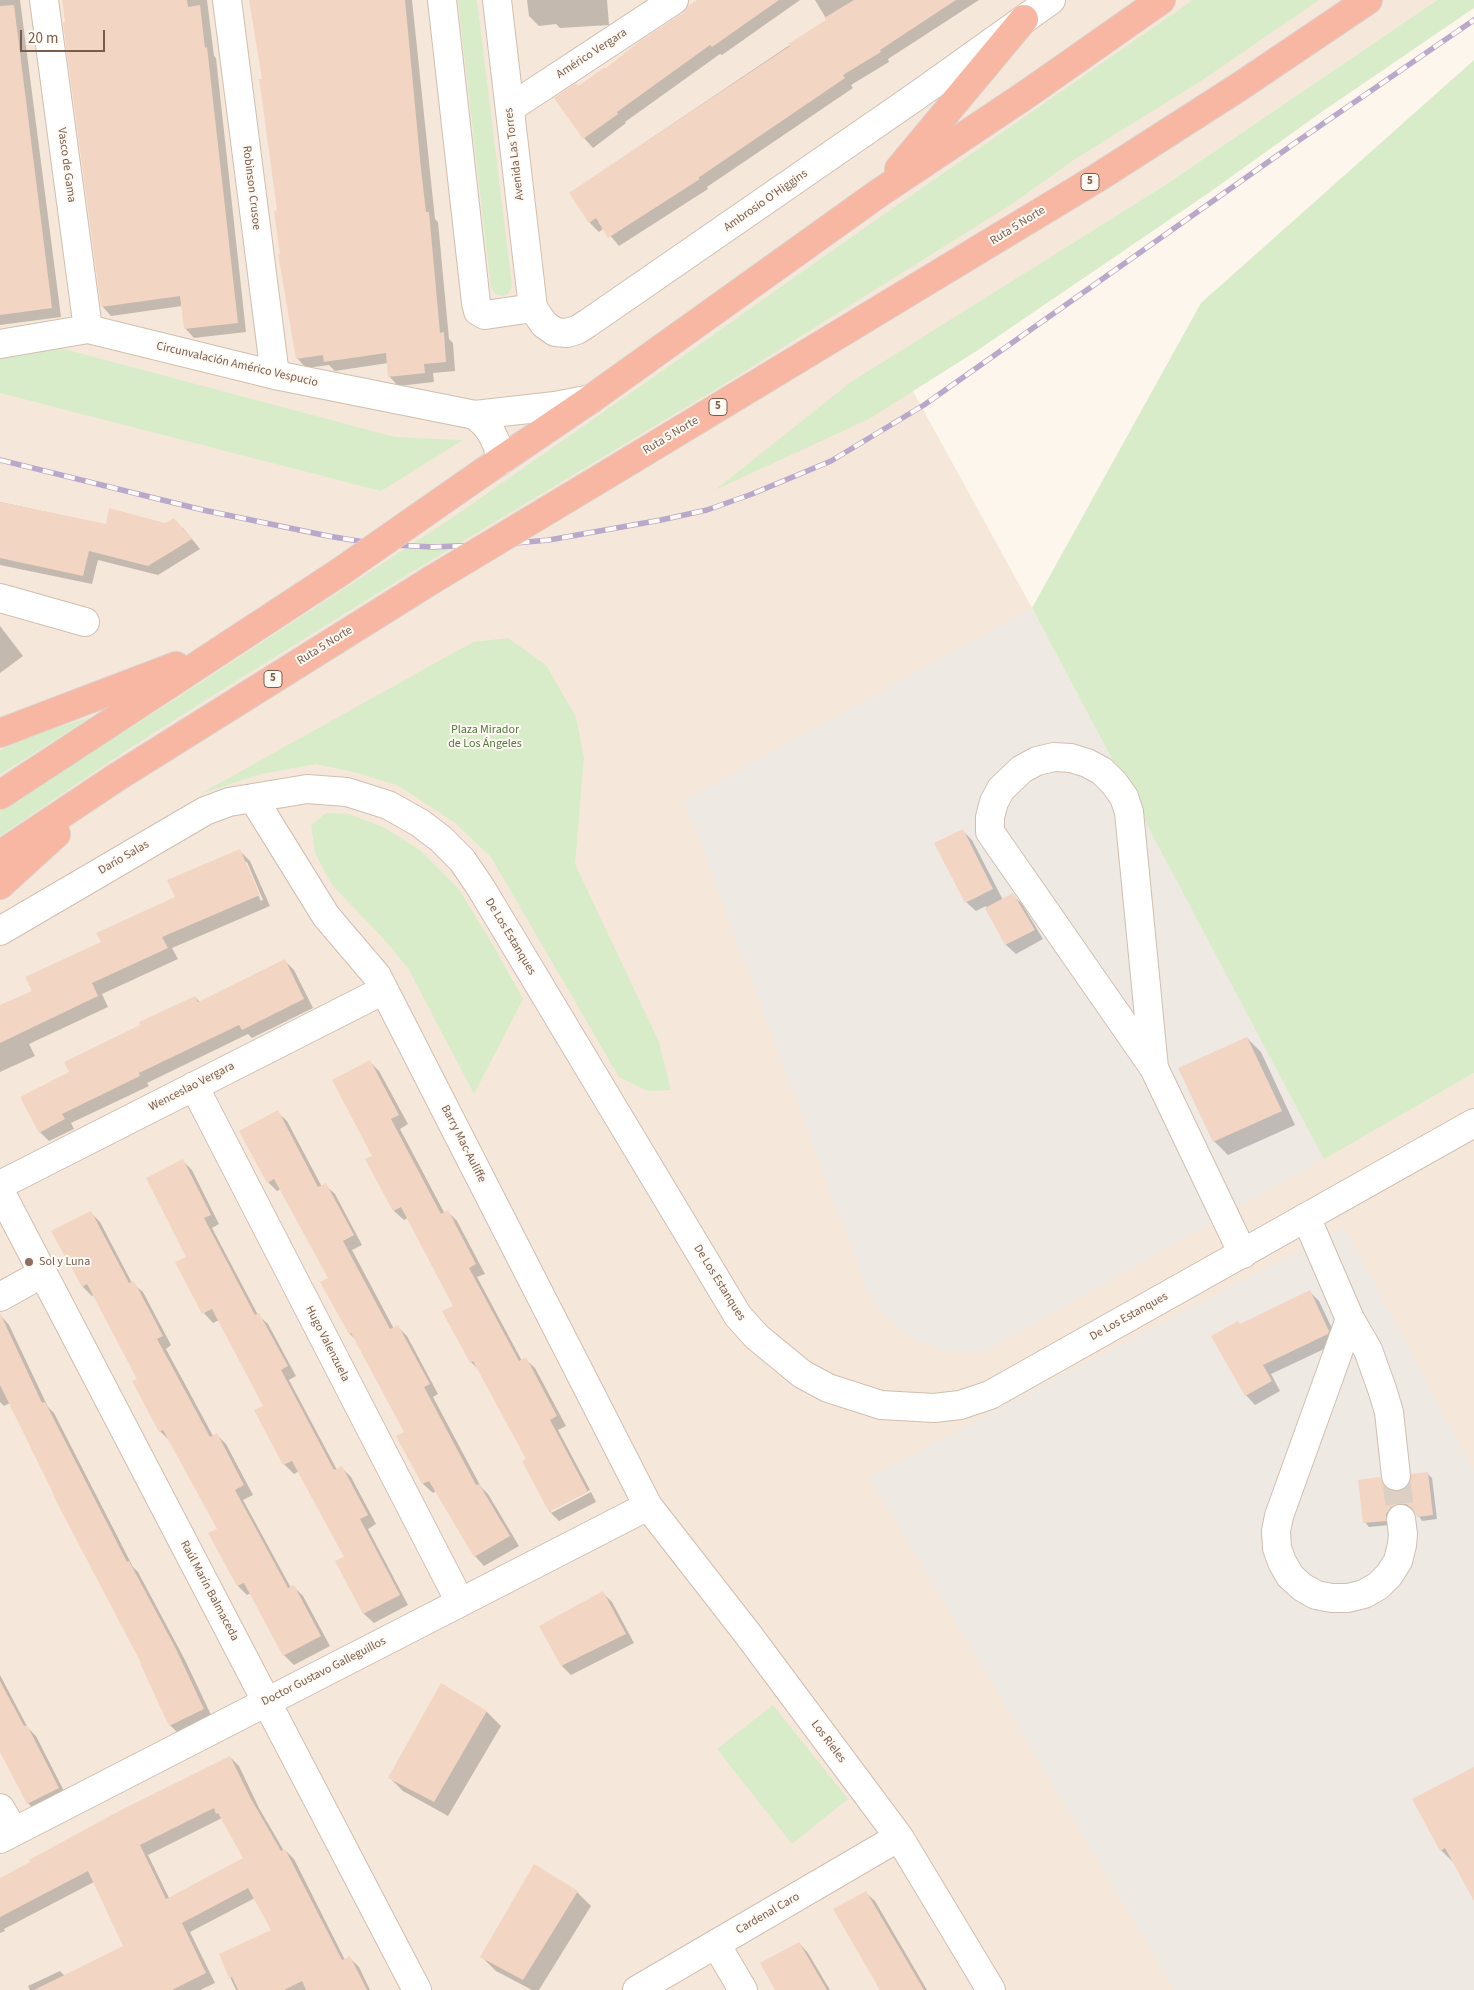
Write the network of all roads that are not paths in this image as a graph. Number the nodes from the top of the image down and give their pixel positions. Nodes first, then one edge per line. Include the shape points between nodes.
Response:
1 (44, 0) edge
2 (227, 0) edge
3 (442, 0) edge
4 (497, 0) edge
5 (674, 0) edge
6 (1051, 0) edge
7 (1161, 0) edge
8 (1368, 0) edge
9 (1024, 19) junction
10 (510, 108) junction
11 (879, 193) junction
12 (533, 308) junction
13 (88, 330) junction
14 (0, 344) edge
15 (275, 376) junction
16 (591, 399) junction
17 (475, 415) junction
18 (491, 467) junction
19 (0, 598) edge
20 (85, 622) dead end
21 (244, 636) junction
22 (0, 733) edge
23 (117, 777) junction
24 (0, 795) edge
25 (253, 798) junction
26 (0, 855) edge
27 (0, 885) edge
28 (0, 931) edge
29 (384, 990) junction
30 (1154, 1068) junction
31 (194, 1086) junction
32 (1474, 1123) edge
33 (0, 1185) edge
34 (0, 1191) edge
35 (1306, 1217) junction
36 (1243, 1254) junction
37 (43, 1273) junction
38 (0, 1297) edge
39 (1350, 1319) junction
40 (1396, 1476) tunnel mouth
41 (648, 1506) junction
42 (1401, 1519) tunnel mouth
43 (460, 1602) junction
44 (267, 1702) junction
45 (0, 1808) edge
46 (7, 1835) edge
47 (899, 1837) junction
48 (716, 1944) junction
49 (653, 1986) edge
50 (417, 1990) edge
51 (743, 1990) edge
52 (991, 1990) edge

1 - 13 street, Vasco de Gama
2 - 15 street, Robinson Crusoe
3 - 12 street via 478,311 485,315
4 - 10 street, Avenida Las Torres
5 - 10 street, Américo Vergara
6 - 9 street, Ambrosio O'Higgins
7 - 11 highway
8 - 23 highway, Ruta 5 Norte / 5, bridge via 1097,178 430,581
9 - 11 highway
9 - 12 street, Ambrosio O'Higgins via 577,330 556,332 544,324
10 - 12 street, Avenida Las Torres
11 - 16 highway
13 - 14 street, Circunvalación Américo Vespucio
13 - 15 street, Circunvalación Américo Vespucio
15 - 17 street, Circunvalación Américo Vespucio
16 - 17 street, Circunvalación Américo Vespucio
16 - 18 highway
17 - 18 street via 485,424 498,447
18 - 21 highway, bridge
19 - 20 street
21 - 22 highway via 126,686
21 - 24 highway
23 - 26 highway, Ruta 5 Norte / 5
23 - 27 highway
25 - 28 street, Darío Salas via 205,811
25 - 29 street, Barry Mac-Auliffe via 326,916 377,976
25 - 36 street, De Los Estanques via 307,789 347,792 388,805 442,839 462,860 481,888 738,1316 757,1337 802,1374 828,1388 881,1405 934,1408 960,1405 990,1395
29 - 31 street, Wenceslao Vergara
29 - 41 street, Barry Mac-Auliffe
30 - 30 street via 990,832 994,802 1001,789 1022,769 1037,761 1071,758 1087,763 1108,777 1124,797 1129,812
30 - 36 street
31 - 33 street, Wenceslao Vergara
31 - 43 street, Hugo Valenzuela
32 - 35 street, De Los Estanques
34 - 37 street, Raúl Marín Balmaceda
35 - 36 street, De Los Estanques
35 - 39 street
37 - 38 street
37 - 44 street, Raúl Marín Balmaceda
39 - 40 street via 1368,1350 1389,1412
39 - 42 street via 1279,1516 1277,1548 1290,1576 1302,1587 1316,1595 1348,1598 1364,1594 1390,1575 1402,1545
41 - 43 street, Doctor Gustavo Galleguillos
41 - 47 street, Los Rieles
43 - 44 street, Doctor Gustavo Galleguillos
44 - 46 street, Doctor Gustavo Galleguillos
44 - 50 street, Raúl Marín Balmaceda
45 - 46 street
47 - 48 street, Cardenal Caro
47 - 52 street, Los Rieles
48 - 49 street, Cardenal Caro
48 - 51 street

